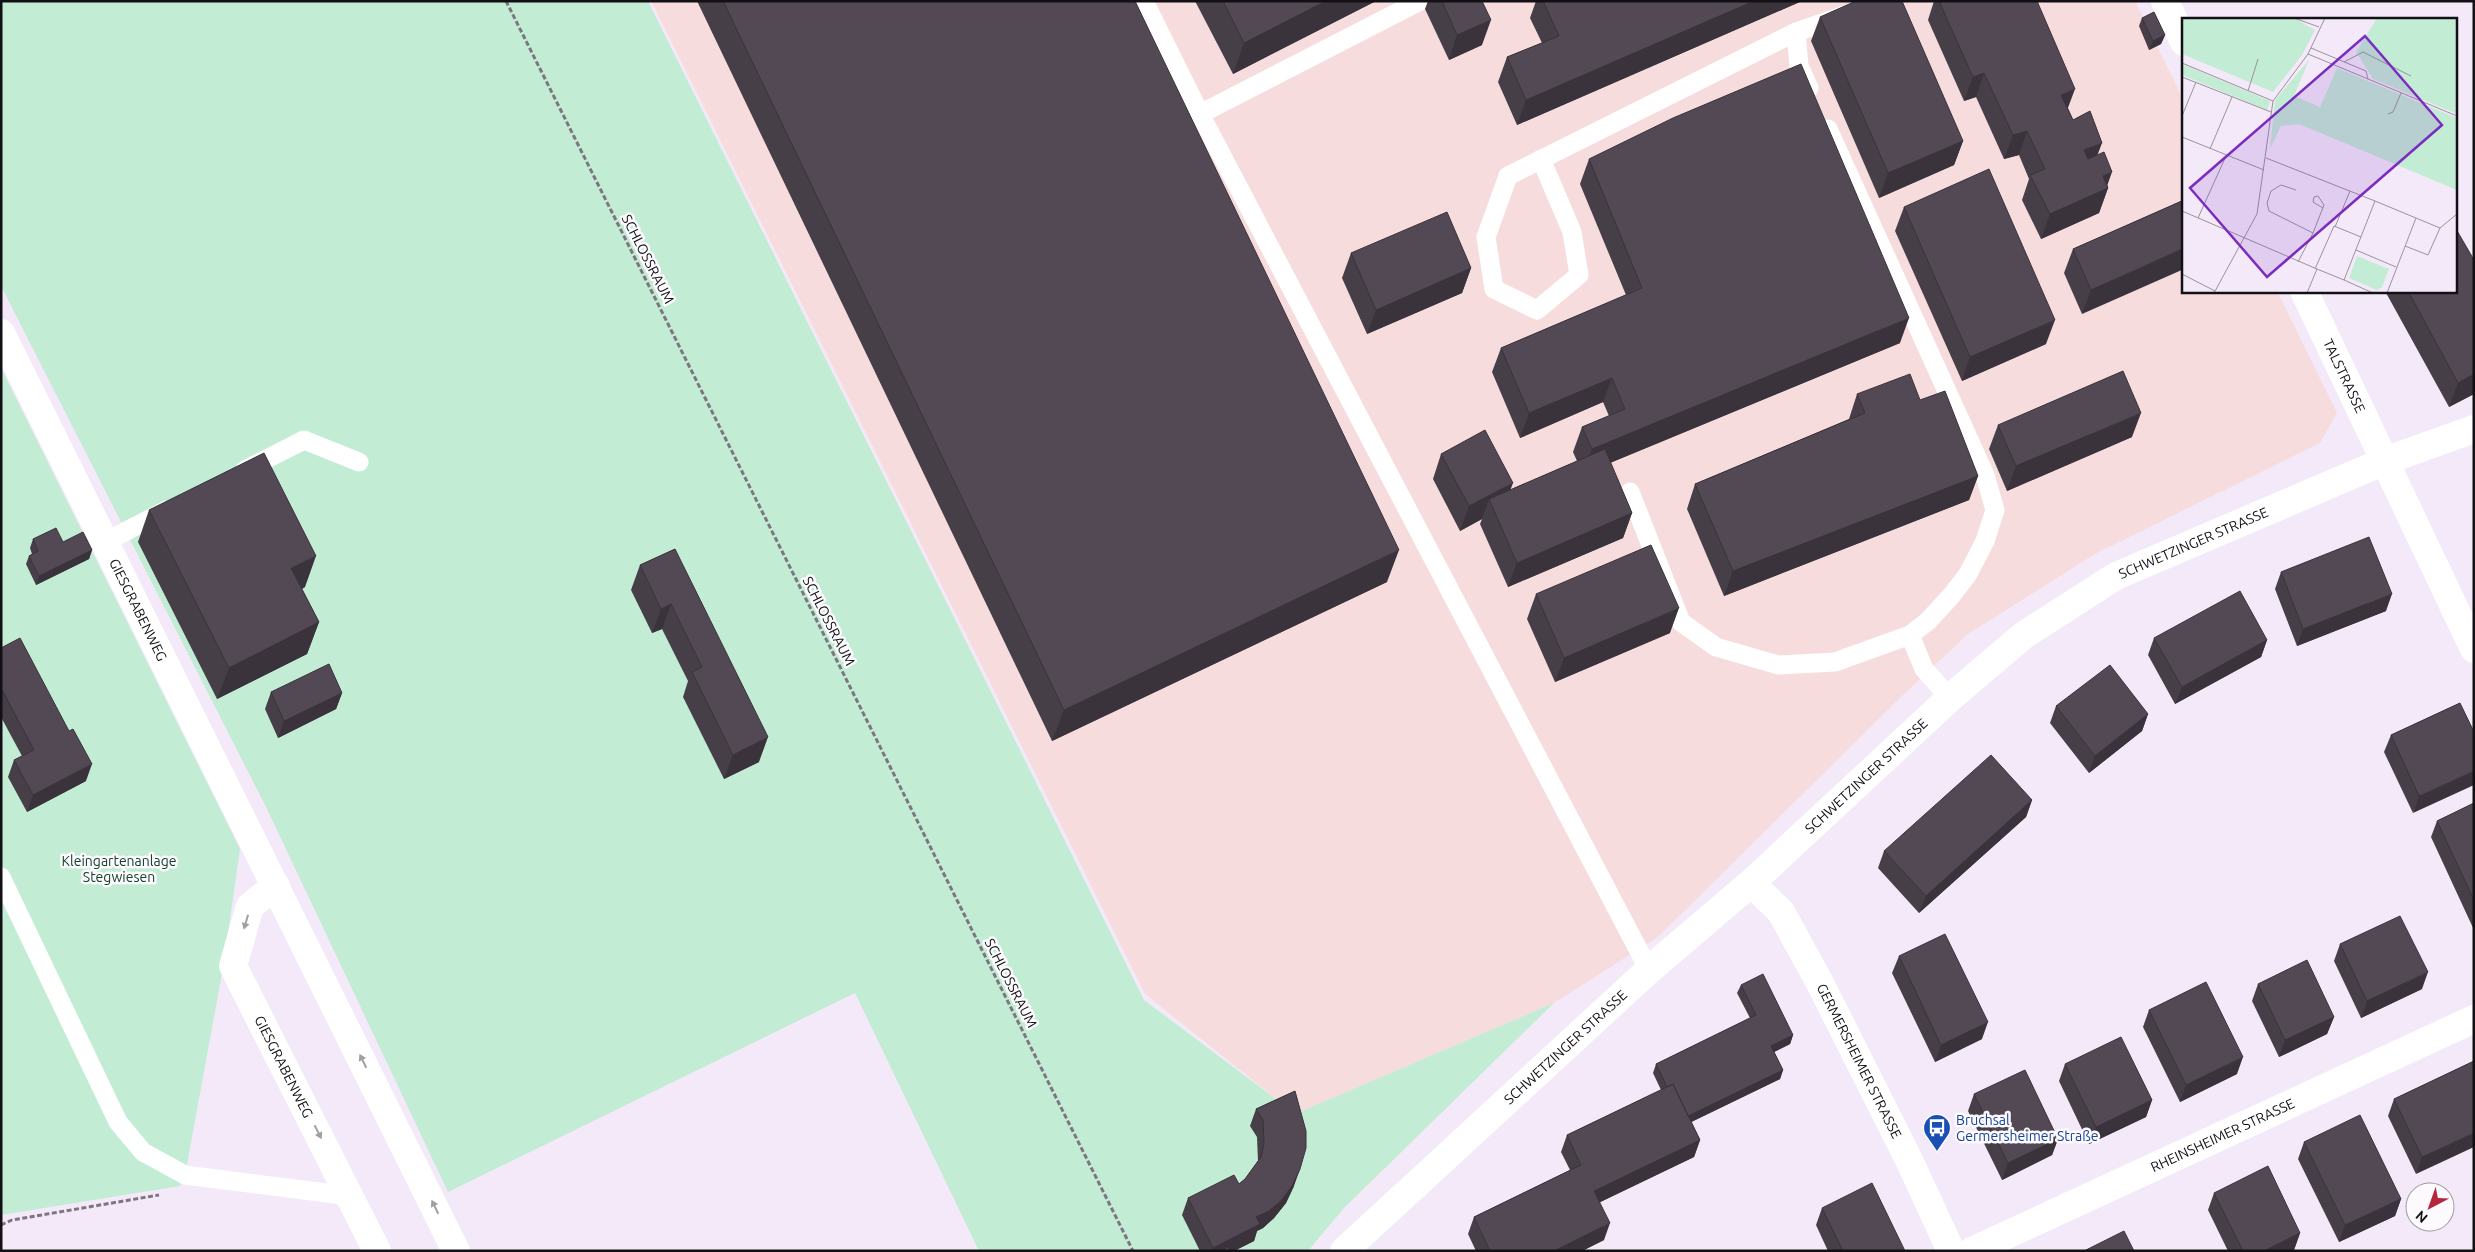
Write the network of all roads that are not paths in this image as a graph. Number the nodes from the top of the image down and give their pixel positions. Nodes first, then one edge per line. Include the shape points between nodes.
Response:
1 (1144, 1) edge
2 (1420, 1) edge
3 (1886, 1) edge
4 (2165, 1) edge
5 (1796, 32) junction
6 (2182, 38) edge
7 (1200, 114) junction
8 (1541, 159) junction
9 (2304, 292) edge
10 (1, 333) edge
11 (2474, 429) edge
12 (2385, 461) junction
13 (359, 462) dead end
14 (226, 480) edge
15 (1630, 492) dead end
16 (183, 502) edge
17 (105, 542) junction
18 (1910, 635) junction
19 (2474, 648) edge
20 (1950, 698) junction
21 (1, 878) edge
22 (1751, 883) junction
23 (276, 886) junction
24 (1649, 970) junction
25 (2474, 1020) edge
26 (350, 1196) junction
27 (377, 1251) edge
28 (456, 1251) edge
29 (1344, 1251) edge
30 (1951, 1251) edge
31 (1972, 1251) edge

1 - 7 lane
2 - 7 lane
3 - 5 lane
4 - 6 street
5 - 8 lane
5 - 18 lane via 1799,66 1985,475 1995,510 1985,541 1968,574 1952,596
7 - 24 lane
8 - 8 lane via 1508,176 1486,237 1494,289 1537,310 1579,275 1572,232
9 - 12 street, TALSTRASSE
10 - 17 street, GIESGRABENWEG
11 - 12 street, SCHWETZINGER STRASSE
12 - 19 street, TALSTRASSE
12 - 20 street, SCHWETZINGER STRASSE via 2116,576 2024,635
13 - 14 lane via 304,440
15 - 18 lane via 1681,622 1716,647 1778,665 1835,662
16 - 17 lane
17 - 23 street, GIESGRABENWEG
18 - 20 lane via 1924,669
20 - 22 street, SCHWETZINGER STRASSE
21 - 26 lane via 118,1122 143,1152 184,1175
22 - 24 street, SCHWETZINGER STRASSE
22 - 30 street, GERMERSHEIMER STRASSE via 1781,912 1821,985
23 -> 26 street, GIESGRABENWEG via 250,906 233,966
28 -> 23 street, GIESGRABENWEG
24 - 29 street, SCHWETZINGER STRASSE
25 - 31 street, RHEINSHEIMER STRASSE
26 - 27 street, GIESGRABENWEG

